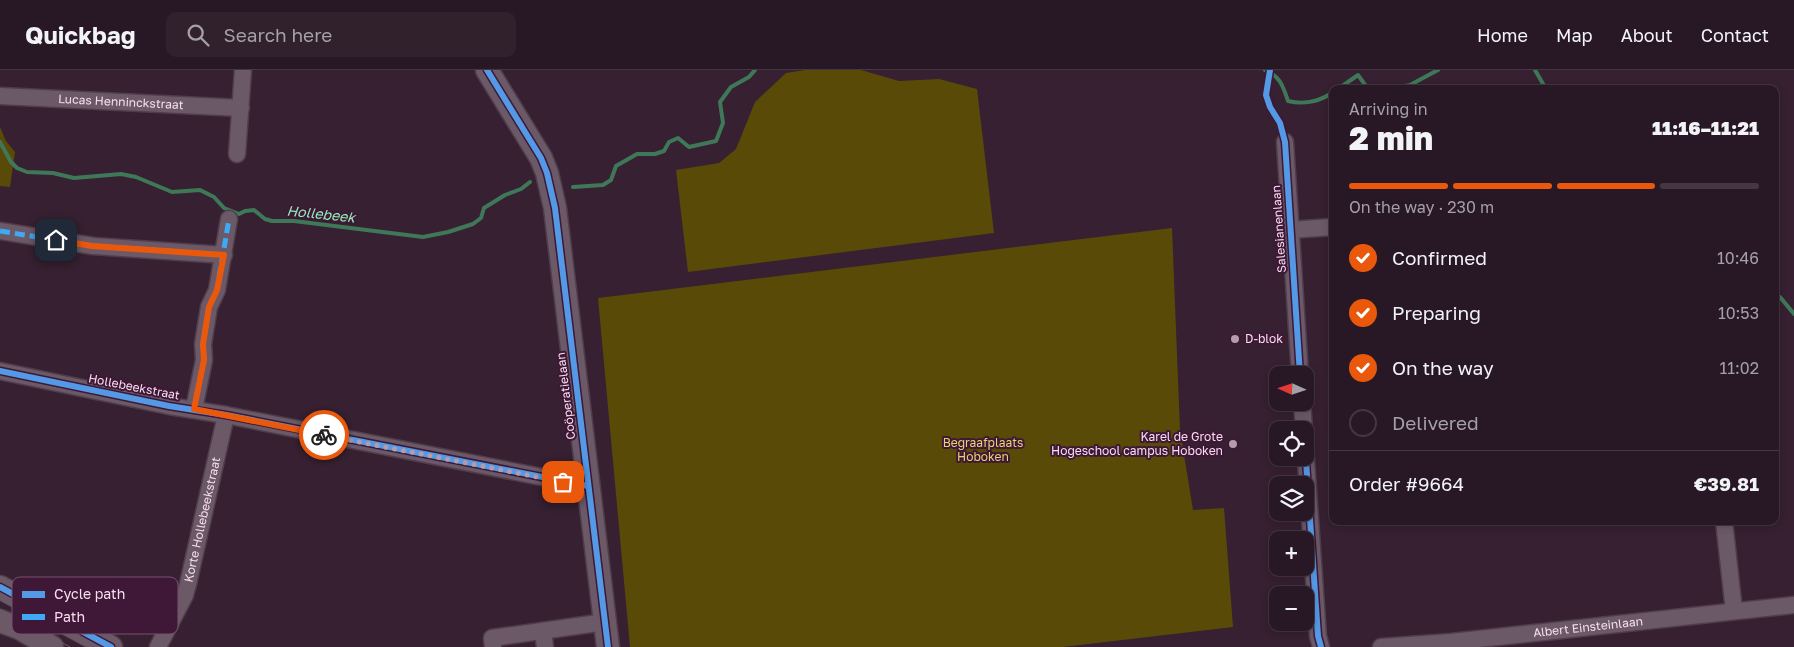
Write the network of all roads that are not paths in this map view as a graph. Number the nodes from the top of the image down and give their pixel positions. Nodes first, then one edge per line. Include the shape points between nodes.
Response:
1 (243, 70) edge
2 (487, 70) edge
3 (0, 96) edge
4 (241, 108) junction
5 (1285, 142) dead end
6 (237, 154) dead end
7 (229, 219) dead end
8 (1329, 227) edge
9 (1290, 230) junction
10 (0, 231) edge
11 (224, 255) junction
12 (1299, 366) edge
13 (0, 370) edge
14 (194, 409) junction
15 (226, 415) junction
16 (1306, 466) edge
17 (588, 486) junction
18 (1724, 525) edge
19 (0, 587) edge
20 (12, 594) edge
21 (1794, 605) edge
22 (178, 608) edge
23 (1734, 611) junction
24 (0, 621) edge
25 (605, 622) junction
26 (12, 625) edge
27 (29, 634) edge
28 (86, 634) edge
29 (165, 634) edge
30 (544, 639) edge
31 (1544, 639) edge
32 (52, 647) edge
33 (110, 647) edge
34 (158, 647) edge
35 (493, 647) edge
36 (608, 647) edge
37 (1321, 647) edge
38 (1381, 647) edge

1 - 4 street
2 - 17 street, Coöperatielaan via 542,158 547,173 555,208
3 - 4 street, Lucas Henninckstraat
4 - 6 street
5 - 9 street, Salesianenlaan
7 - 11 street
8 - 9 street
9 - 12 street, Salesianenlaan
10 - 11 street via 92,246
11 - 14 street via 217,290 209,307 204,360
13 - 14 street, Hollebeekstraat
14 - 15 street, Hollebeekstraat
15 - 17 street, Hollebeekstraat
15 - 22 street, Korte Hollebeekstraat via 188,584
16 - 37 street
17 - 25 street, Coöperatielaan
18 - 23 street
19 - 20 street
21 - 23 street, Albert Einsteinlaan
23 - 31 street, Albert Einsteinlaan
24 - 26 street
25 - 30 street
25 - 36 street, Coöperatielaan
27 - 32 street
28 - 33 street
29 - 34 street, Korte Hollebeekstraat
30 - 35 street via 492,638
31 - 38 street, Albert Einsteinlaan

